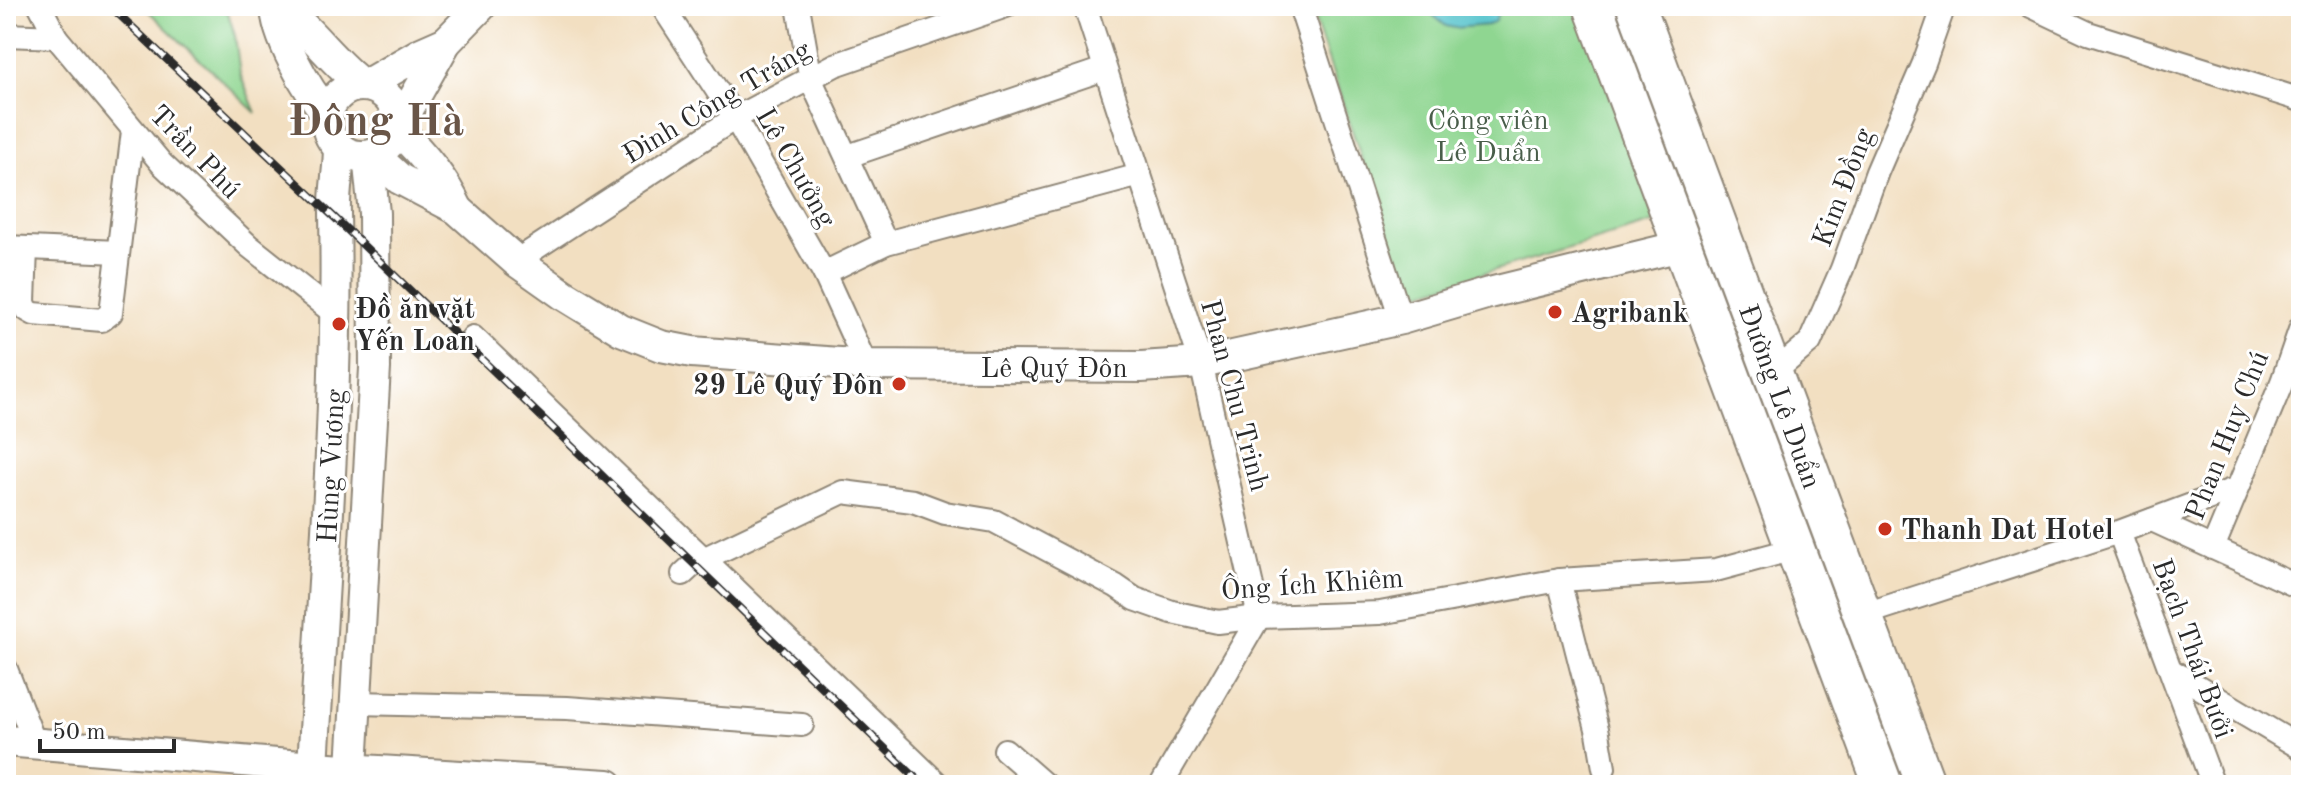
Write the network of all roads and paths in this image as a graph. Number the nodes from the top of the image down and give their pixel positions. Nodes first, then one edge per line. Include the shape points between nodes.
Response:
1 (40, 6) edge
2 (277, 6) edge
3 (481, 6) edge
4 (662, 6) edge
5 (798, 6) edge
6 (1006, 6) edge
7 (1085, 6) edge
8 (1300, 6) edge
9 (1593, 6) edge
10 (1636, 6) edge
11 (1944, 6) edge
12 (2031, 6) edge
13 (6, 35) edge
14 (56, 37) junction
15 (446, 42) junction
16 (1104, 69) junction
17 (811, 80) junction
18 (364, 86) junction
19 (2301, 100) edge
20 (327, 113) junction
21 (735, 118) junction
22 (397, 129) junction
23 (133, 131) junction
24 (339, 147) junction
25 (368, 156) junction
26 (848, 156) junction
27 (1140, 175) junction
28 (457, 209) junction
29 (1719, 231) junction
30 (886, 243) junction
31 (1681, 246) junction
32 (16, 248) edge
33 (118, 252) junction
34 (516, 261) junction
35 (824, 273) junction
36 (335, 314) junction
37 (1401, 319) junction
38 (2301, 327) edge
39 (473, 337) dead end
40 (1201, 363) junction
41 (866, 365) junction
42 (1772, 374) junction
43 (2237, 488) junction
44 (2152, 520) junction
45 (2119, 532) junction
46 (2213, 548) junction
47 (1794, 549) junction
48 (703, 559) junction
49 (683, 574) dead end
50 (1559, 580) junction
51 (2301, 588) edge
52 (1862, 615) junction
53 (1259, 617) junction
54 (6, 669) edge
55 (2172, 671) junction
56 (356, 703) junction
57 (802, 725) dead end
58 (20, 742) edge
59 (2301, 748) edge
60 (1005, 750) dead end
61 (1604, 768) dead end
62 (312, 776) edge
63 (352, 777) edge
64 (608, 785) edge
65 (939, 785) edge
66 (1045, 785) edge
67 (1161, 785) edge
68 (1883, 785) edge
69 (1926, 785) edge
70 (2213, 785) edge

1 - 14 street, Trần Phú
2 - 18 street
2 - 20 street via 284,38
3 - 15 street
4 - 21 street, Lê Chưởng
5 - 17 street
6 - 17 street, Đinh Công Tráng via 835,65
7 - 16 street, Phan Chu Trinh
8 - 37 street
9 - 31 highway, Đường Lê Duẩn
10 - 29 highway, Đường Lê Duẩn
11 - 42 street, Kim Đồng via 1810,342
12 - 19 street via 2088,33
13 - 14 street
14 - 23 street, Trần Phú
15 - 18 street
15 - 22 street
16 - 26 street
16 - 27 street, Phan Chu Trinh
17 - 21 street, Đinh Công Tráng
17 - 26 street
18 - 20 street via 347,88
18 - 22 street via 390,100
20 - 24 street via 327,127
21 - 34 street, Đinh Công Tráng
21 - 35 street, Lê Chưởng
22 - 25 street
22 - 28 street, Lê Quý Đôn via 450,192
23 - 33 street
23 - 36 street, Trần Phú via 249,246
24 - 25 street
24 - 36 street, Hùng Vương
25 - 28 street, Lê Quý Đôn
25 - 56 street, Hùng Vương via 374,213 375,368
26 - 30 street
27 - 30 street
27 - 40 street, Phan Chu Trinh
28 - 34 street, Lê Quý Đôn
29 - 31 highway
29 - 42 highway, Đường Lê Duẩn
30 - 35 street
31 - 37 street, Lê Quý Đôn
31 - 47 highway, Đường Lê Duẩn
32 - 33 street
32 - 33 street via 27,310 102,320 111,313
34 - 41 street, Lê Quý Đôn via 621,330 661,346
35 - 41 street, Lê Chưởng
36 - 62 street, Hùng Vương
37 - 40 street, Lê Quý Đôn
38 - 43 street, Phan Huy Chú
39 - 48 street
40 - 41 street, Lê Quý Đôn
40 - 53 street, Phan Chu Trinh
42 - 52 highway, Đường Lê Duẩn
43 - 44 street
43 - 46 street, Phan Huy Chú
44 - 45 street
44 - 46 street, Phan Huy Chú
45 - 52 street
45 - 55 street, Bạch Thái Bưởi
46 - 51 street
47 - 50 street, Ông Ích Khiêm via 1716,570
47 - 68 highway, Đường Lê Duẩn
48 - 49 street, Ông Ích Khiêm
48 - 53 street, Ông Ích Khiêm via 843,492 913,501 994,521 1135,599 1172,612 1218,622
48 - 65 street
50 - 53 street, Ông Ích Khiêm via 1380,613
50 - 61 street
52 - 69 highway, Đường Lê Duẩn
53 - 67 street
54 - 58 street
55 - 59 street
55 - 70 street, Bạch Thái Bưởi
56 - 57 street via 567,708
56 - 63 street, Hùng Vương
58 - 62 street
60 - 66 street
62 - 63 street
63 - 64 street

